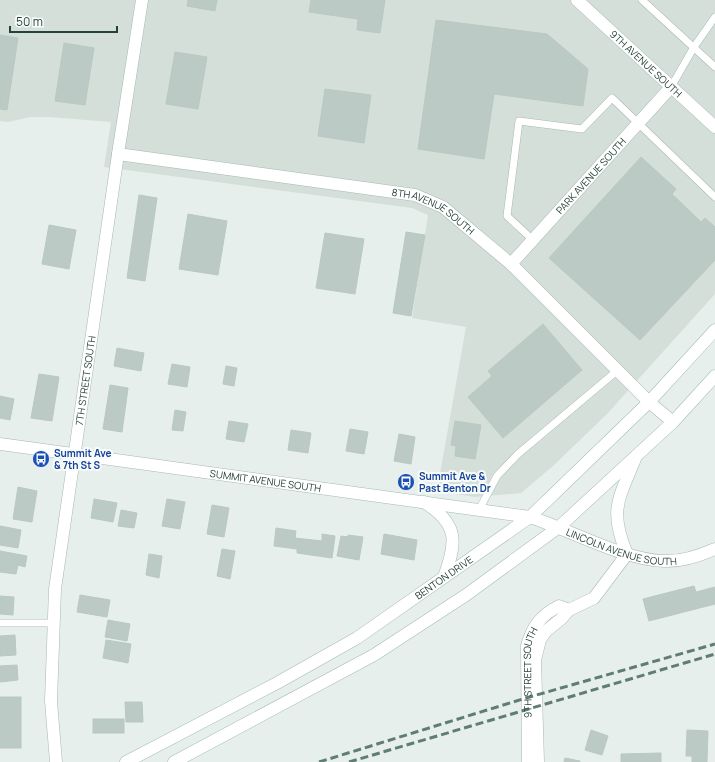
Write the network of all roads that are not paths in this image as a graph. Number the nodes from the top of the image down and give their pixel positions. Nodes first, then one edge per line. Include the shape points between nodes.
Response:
1 (142, 0) edge
2 (577, 0) edge
3 (642, 0) edge
4 (715, 17) edge
5 (694, 47) junction
6 (715, 67) edge
7 (671, 87) junction
8 (638, 123) junction
9 (715, 127) edge
10 (118, 154) junction
11 (715, 197) edge
12 (533, 240) junction
13 (511, 264) junction
14 (715, 330) edge
15 (618, 370) junction
16 (715, 376) edge
17 (649, 402) junction
18 (673, 422) junction
19 (0, 444) edge
20 (74, 454) junction
21 (637, 455) junction
22 (424, 502) junction
23 (479, 510) junction
24 (530, 517) junction
25 (559, 527) junction
26 (715, 549) edge
27 (627, 554) junction
28 (444, 578) junction
29 (569, 610) junction
30 (0, 623) edge
31 (54, 624) junction
32 (56, 762) edge
33 (126, 762) edge
34 (174, 762) edge
35 (528, 762) edge
36 (538, 762) edge

1 - 10 street, 7TH STREET SOUTH
2 - 7 street, 9TH AVENUE SOUTH
3 - 5 lane
4 - 5 lane
5 - 6 lane
5 - 7 lane
7 - 8 street, PARK AVENUE SOUTH
7 - 9 street, 9TH AVENUE SOUTH
8 - 11 lane
8 - 12 street, PARK AVENUE SOUTH
8 - 12 lane via 612,98 582,129 519,121 507,216
10 - 13 street, 8TH AVENUE SOUTH via 415,195 443,207
10 - 20 street, 7TH STREET SOUTH
12 - 13 street, PARK AVENUE SOUTH
13 - 15 street, 8TH AVENUE SOUTH
14 - 17 street, BENTON DRIVE
15 - 17 street, 8TH AVENUE SOUTH
15 - 23 lane via 518,454 497,476
16 - 18 street
17 - 18 street, 8TH AVENUE SOUTH
17 - 24 street, BENTON DRIVE
18 - 21 street
19 - 20 street, SUMMIT AVENUE SOUTH
20 - 22 street, SUMMIT AVENUE SOUTH
20 - 31 street, 7TH STREET SOUTH via 55,589
21 - 25 street
21 - 27 street via 618,504 616,520 618,534
22 - 23 street, SUMMIT AVENUE SOUTH
22 - 28 street via 449,523 453,538 452,556
23 - 24 street, SUMMIT AVENUE SOUTH
24 - 25 street, LINCOLN AVENUE SOUTH
24 - 28 street, BENTON DRIVE
25 - 27 street, LINCOLN AVENUE SOUTH
25 - 34 street via 466,595 374,655
26 - 27 street, LINCOLN AVENUE SOUTH via 696,557 665,561
27 - 29 street, 9TH STREET SOUTH via 594,598
28 - 33 street, BENTON DRIVE via 357,638
29 - 35 street, 9TH STREET SOUTH via 559,606 548,612 531,632 527,646
29 - 36 street, 9TH STREET SOUTH via 546,631 536,650
30 - 31 lane
31 - 32 street, 7TH STREET SOUTH via 51,701

